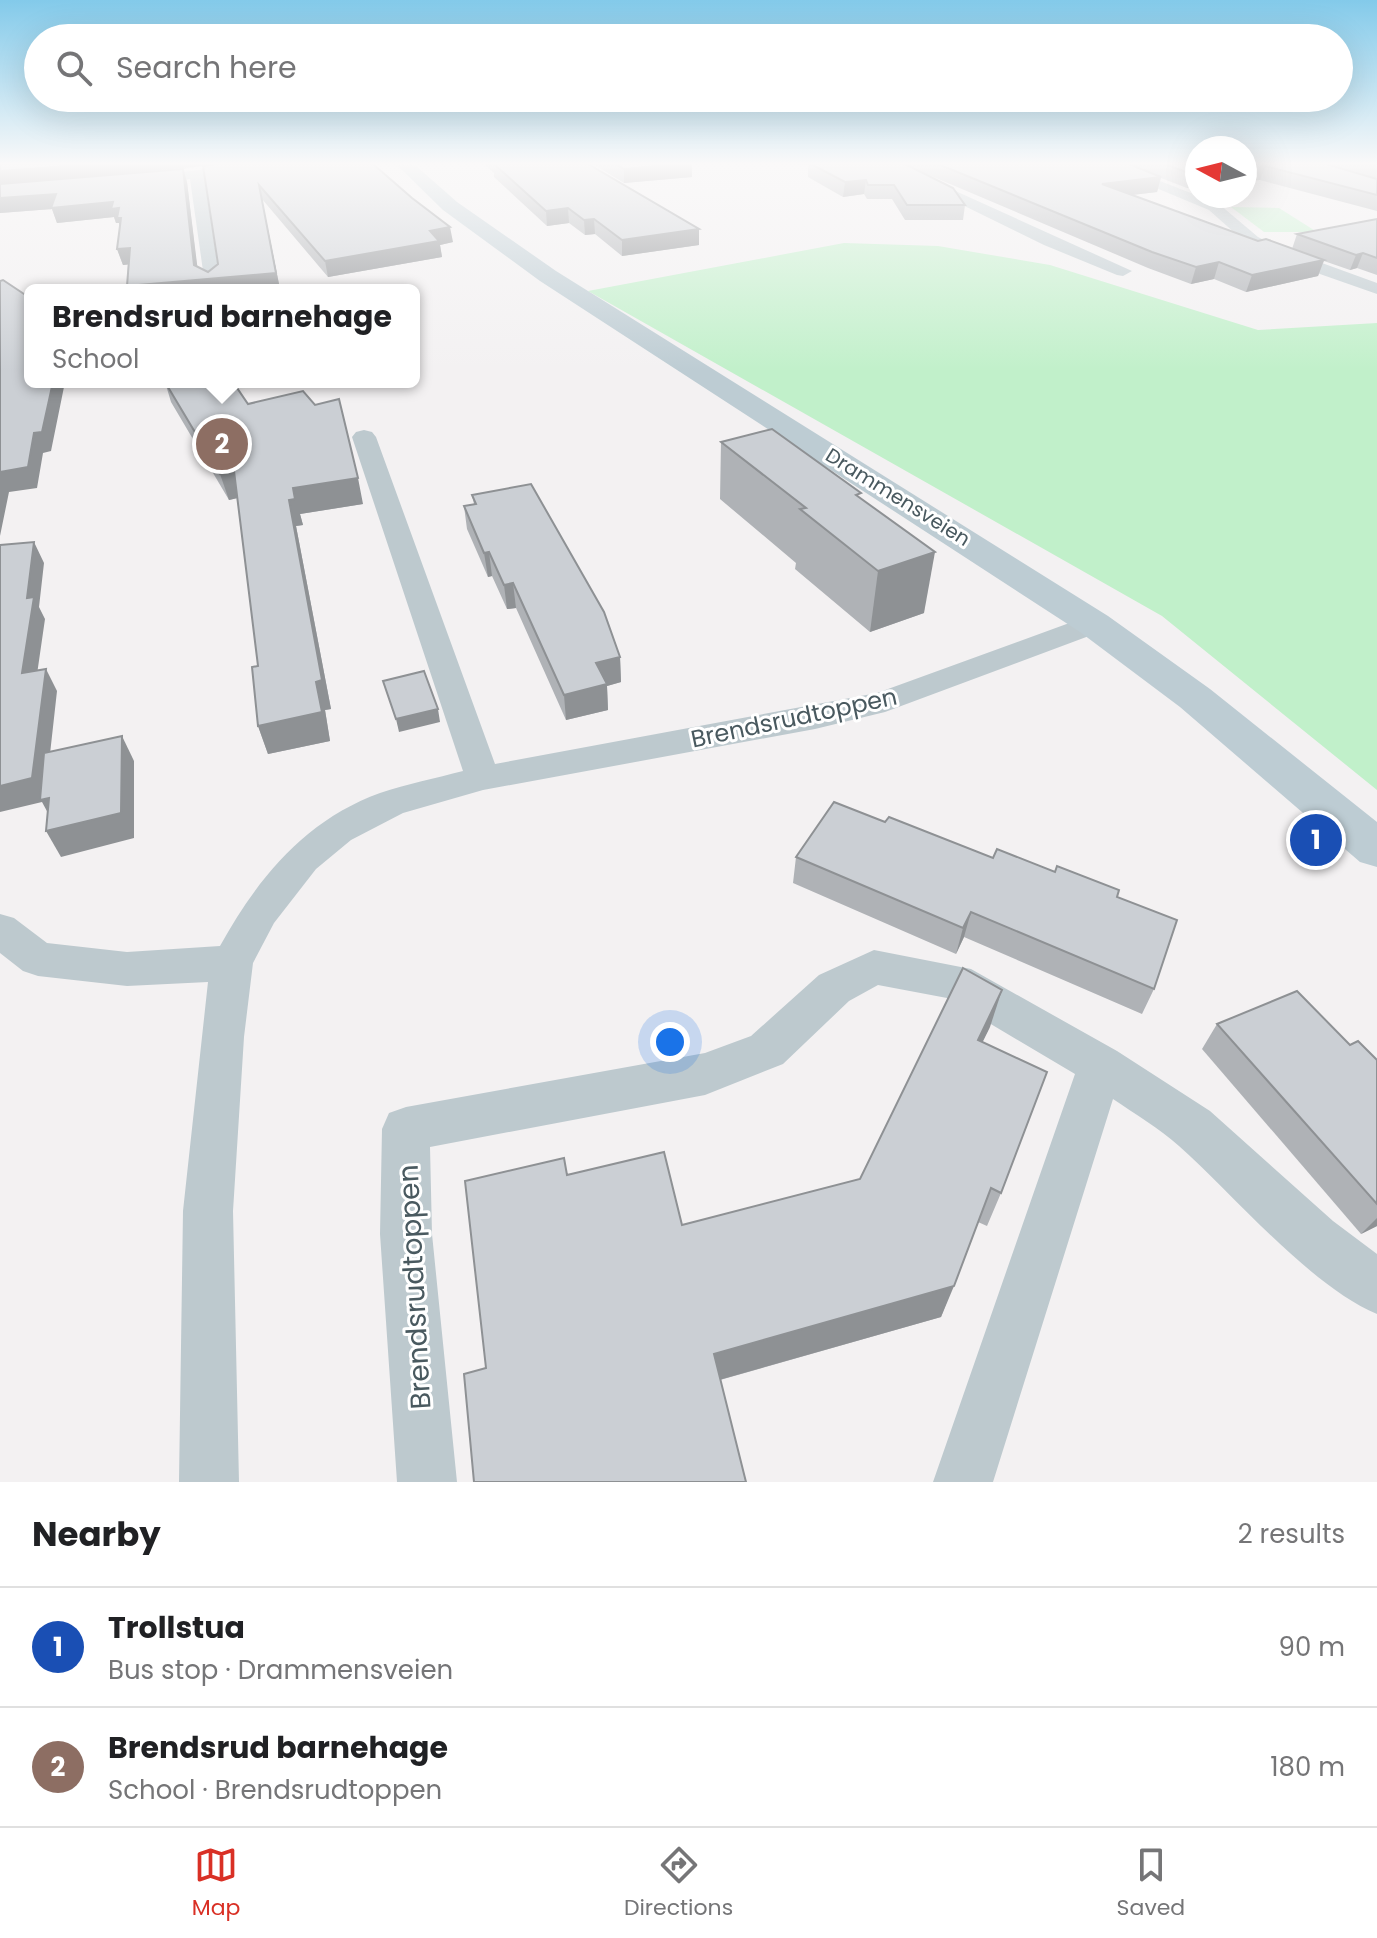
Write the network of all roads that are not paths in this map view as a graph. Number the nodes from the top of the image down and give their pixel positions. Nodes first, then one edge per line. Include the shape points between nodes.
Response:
1 (204, 234) edge
2 (489, 234) edge
3 (1034, 234) edge
4 (1245, 234) edge
5 (1123, 271) dead end
6 (211, 281) edge
7 (1377, 289) edge
8 (364, 437) dead end
9 (1094, 624) junction
10 (483, 778) junction
11 (1377, 849) edge
12 (0, 930) edge
13 (232, 963) junction
14 (1101, 1065) junction
15 (1377, 1287) edge
16 (209, 1482) edge
17 (427, 1482) edge
18 (963, 1482) edge

1 - 6 street
2 - 9 main road, Drammensveien
3 - 5 street
4 - 7 street via 1272,251
8 - 10 street
9 - 10 street, Brendsrudtoppen via 885,702
9 - 11 main road, Drammensveien via 1195,698
10 - 13 street, Brendsrudtoppen via 391,803 338,830 303,859 259,912
12 - 13 street via 38,959 127,969
13 - 16 street, Brendsrudtoppen via 208,1211
14 - 15 street, Brendsrudtoppen via 1193,1127 1315,1239
14 - 17 street, Brendsrudtoppen via 956,982 874,967 834,988 767,1050 705,1074 406,1129 406,1234
14 - 18 street

